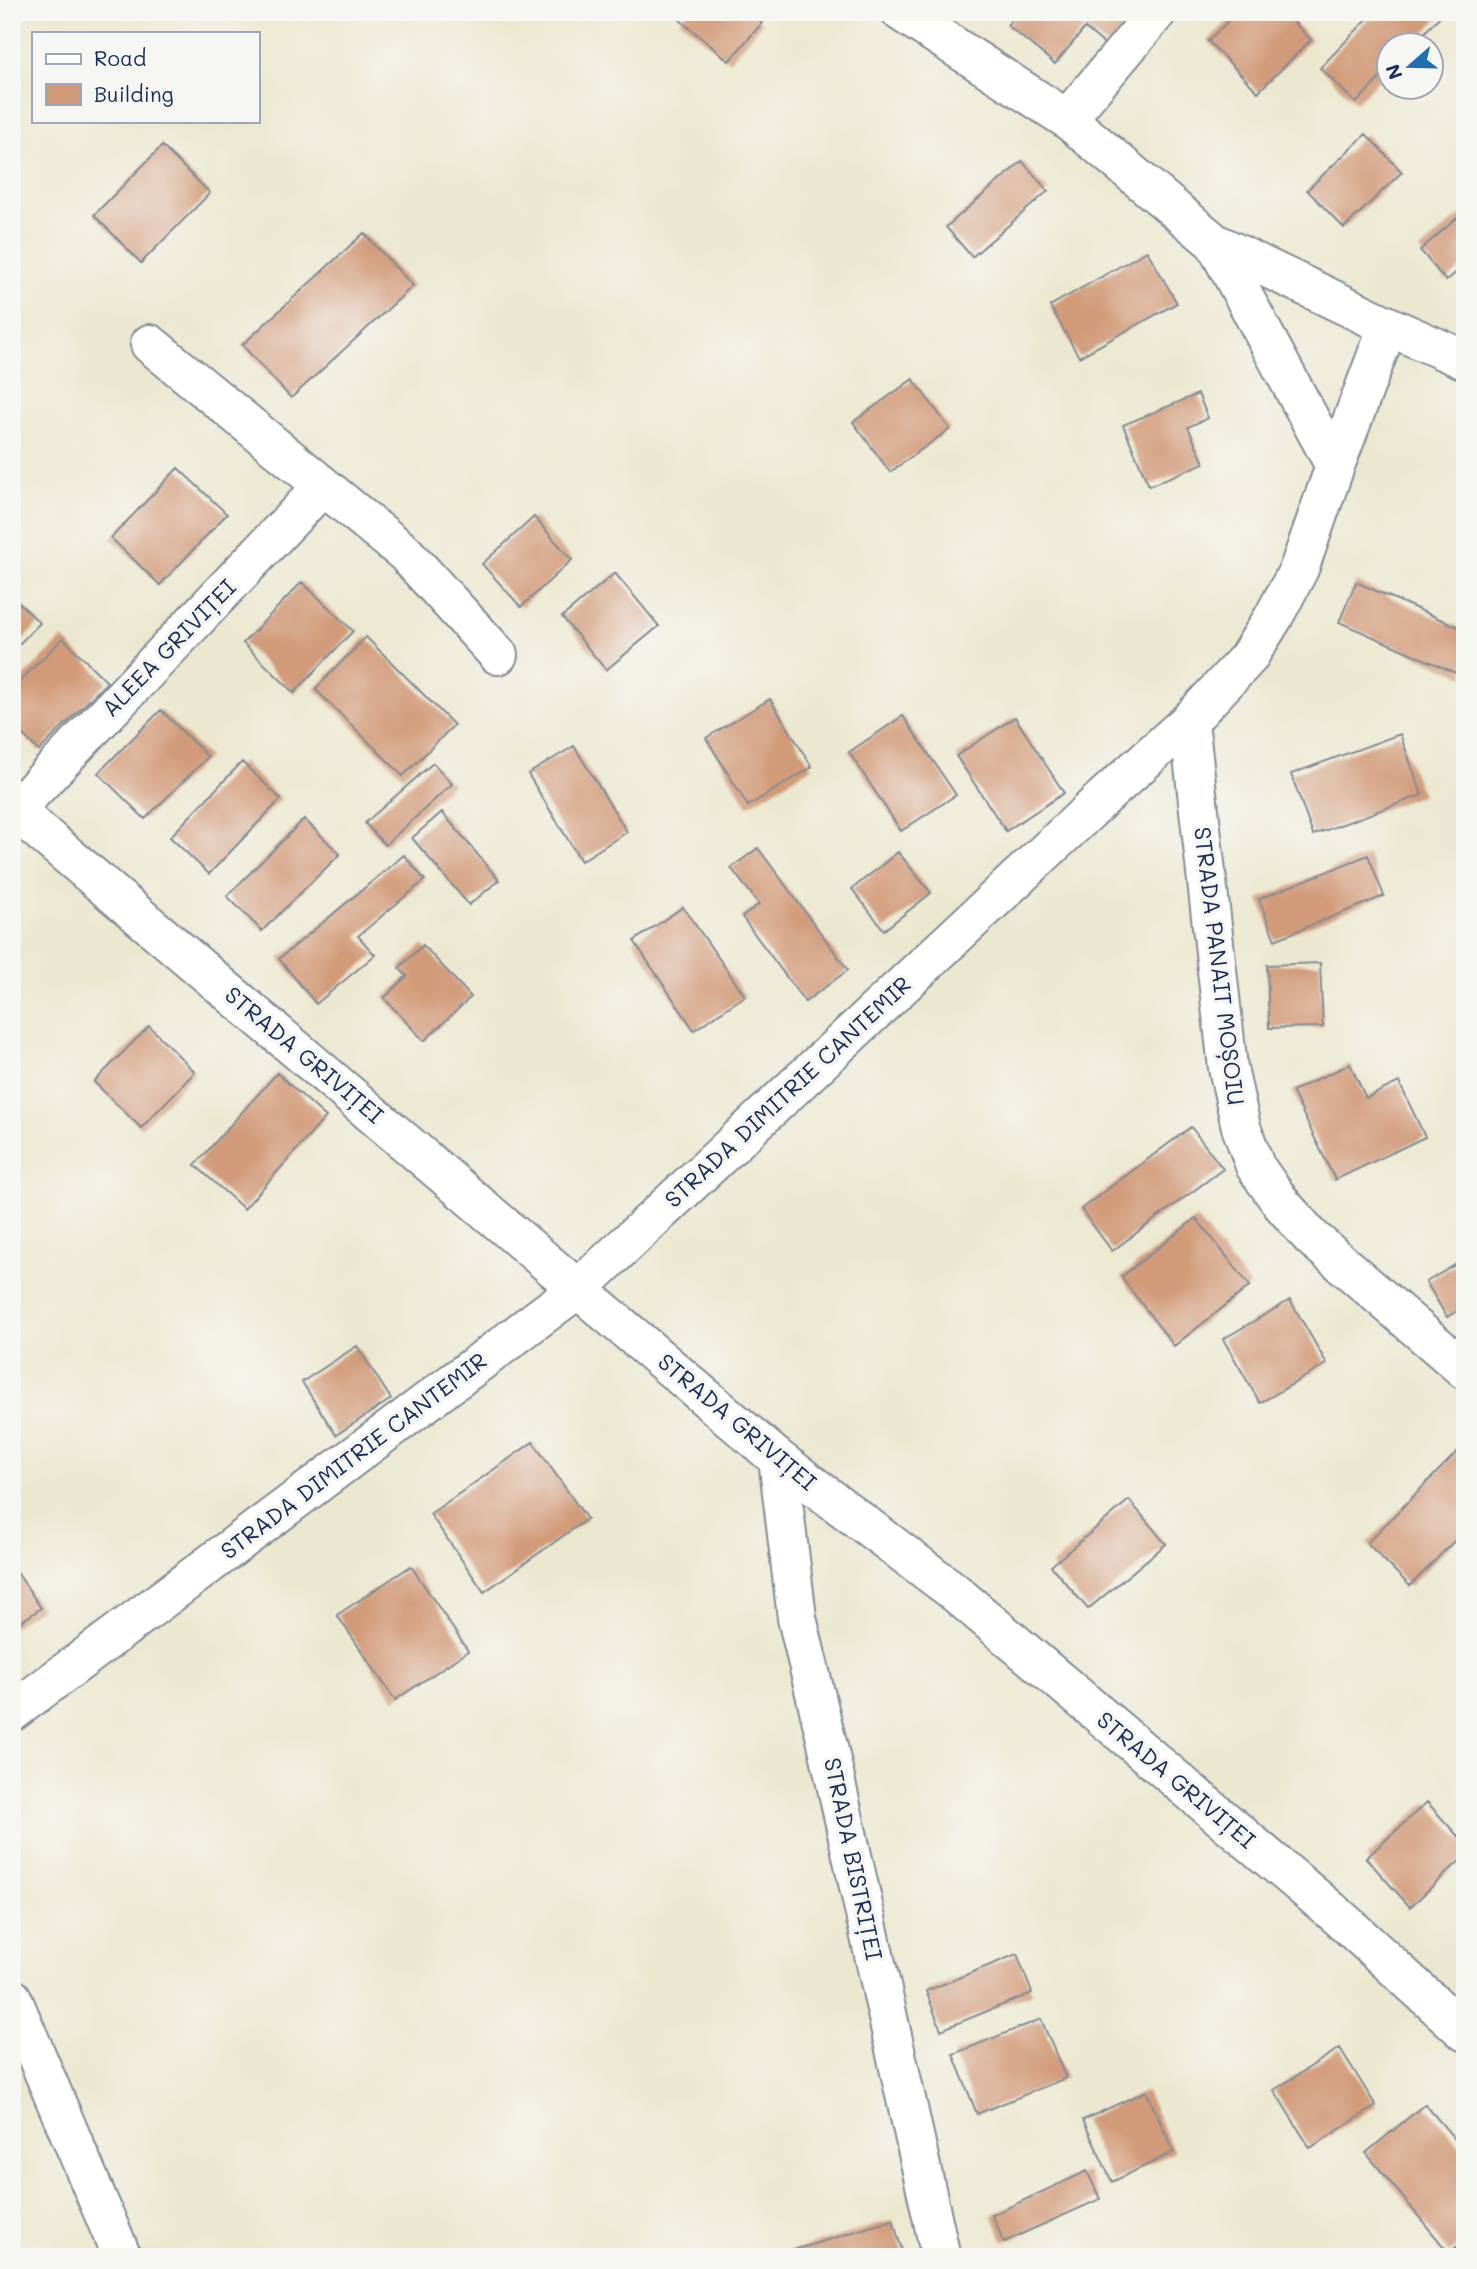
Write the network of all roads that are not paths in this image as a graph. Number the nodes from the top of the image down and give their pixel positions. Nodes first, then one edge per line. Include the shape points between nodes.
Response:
1 (901, 12) edge
2 (1157, 12) edge
3 (1067, 119) junction
4 (1215, 243) junction
5 (1388, 326) junction
6 (150, 344) dead end
7 (1465, 360) edge
8 (1335, 466) junction
9 (323, 486) junction
10 (498, 655) dead end
11 (1189, 721) junction
12 (13, 809) edge
13 (579, 1288) junction
14 (1465, 1370) edge
15 (778, 1459) junction
16 (12, 1712) edge
17 (12, 1998) edge
18 (1465, 2032) edge
19 (122, 2257) edge
20 (941, 2257) edge

1 - 3 street
2 - 3 street
3 - 4 street
4 - 5 street
4 - 8 street
5 - 7 street
5 - 8 street, STRADA DIMITRIE CANTEMIR
6 - 9 street
8 - 11 street, STRADA DIMITRIE CANTEMIR via 1299,569 1273,618 1248,658
9 - 10 street via 405,553
9 - 12 street, ALEEA GRIVIȚEI
11 - 13 street, STRADA DIMITRIE CANTEMIR
11 - 14 street, STRADA PANAIT MOȘOIU via 1228,1068 1255,1166 1311,1237
12 - 13 street, STRADA GRIVIȚEI
13 - 15 street, STRADA GRIVIȚEI
13 - 16 street, STRADA DIMITRIE CANTEMIR
15 - 18 street, STRADA GRIVIȚEI via 952,1590 1340,1918
15 - 20 street, STRADA BISTRIȚEI via 797,1618
17 - 19 street

